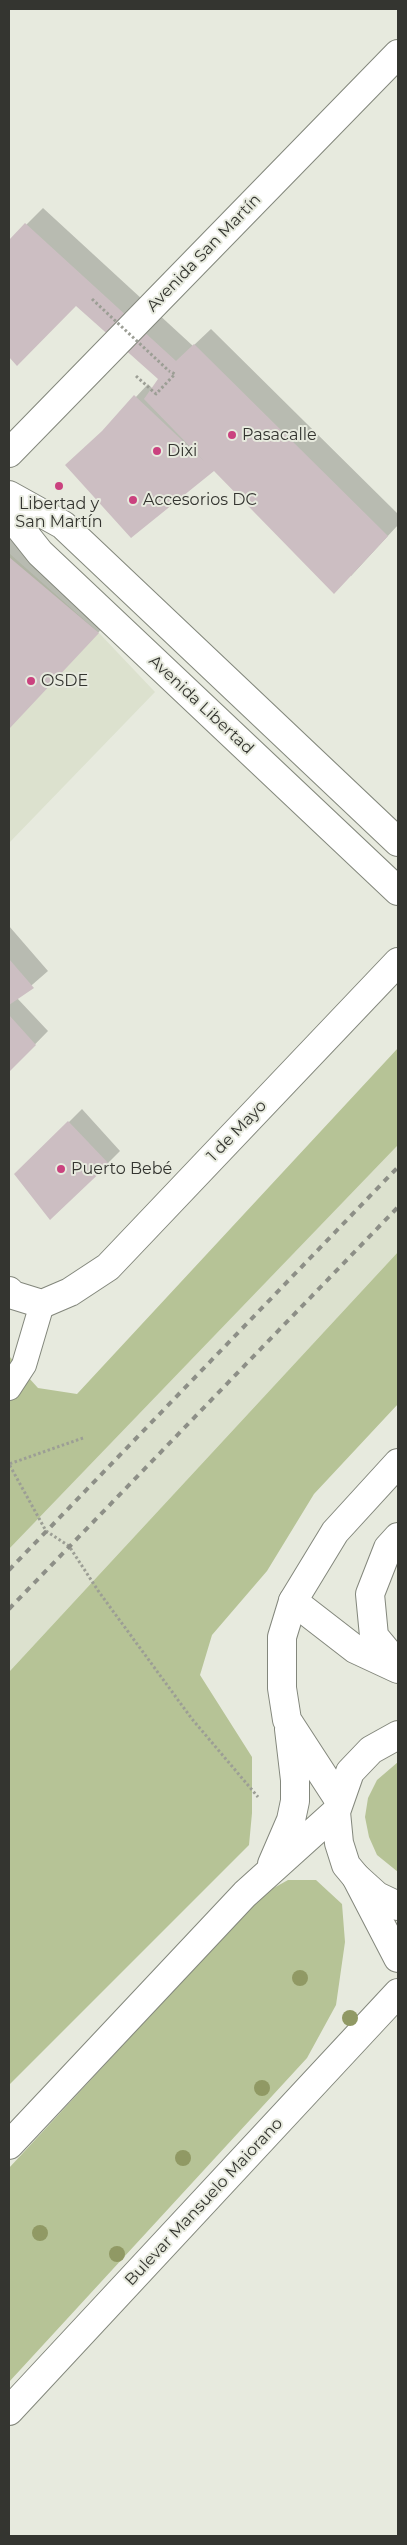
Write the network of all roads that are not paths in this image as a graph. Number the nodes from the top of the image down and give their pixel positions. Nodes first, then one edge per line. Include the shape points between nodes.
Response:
1 (398, 54) edge
2 (9, 453) edge
3 (9, 495) edge
4 (9, 514) edge
5 (398, 842) edge
6 (398, 891) edge
7 (398, 962) edge
8 (10, 1297) edge
9 (42, 1304) junction
10 (9, 1388) edge
11 (398, 1463) edge
12 (398, 1537) edge
13 (293, 1601) junction
14 (398, 1665) edge
15 (398, 1669) edge
16 (287, 1720) junction
17 (398, 1735) edge
18 (337, 1806) junction
19 (270, 1870) junction
20 (356, 1877) junction
21 (398, 1906) edge
22 (398, 1958) edge
23 (398, 1993) edge
24 (9, 2145) edge
25 (9, 2411) edge

1 - 2 street, Avenida San Martín
3 - 5 street via 63,525
4 - 6 street, Avenida Libertad via 40,553
7 - 9 street, 1 de Mayo via 108,1267 70,1292
8 - 9 street
9 - 10 lane via 24,1365
11 - 13 street via 335,1532
12 - 14 street via 388,1548 370,1594 374,1636
13 - 15 street via 355,1649
13 - 16 street via 282,1637 282,1688
16 - 18 street
16 - 19 street via 296,1780 295,1801 291,1820
17 - 18 street via 371,1750 350,1772
18 - 19 street
18 - 20 street via 340,1847 346,1865
19 - 24 street
20 - 21 street via 377,1896
20 - 22 street
23 - 25 street, Bulevar Mansuelo Maiorano

